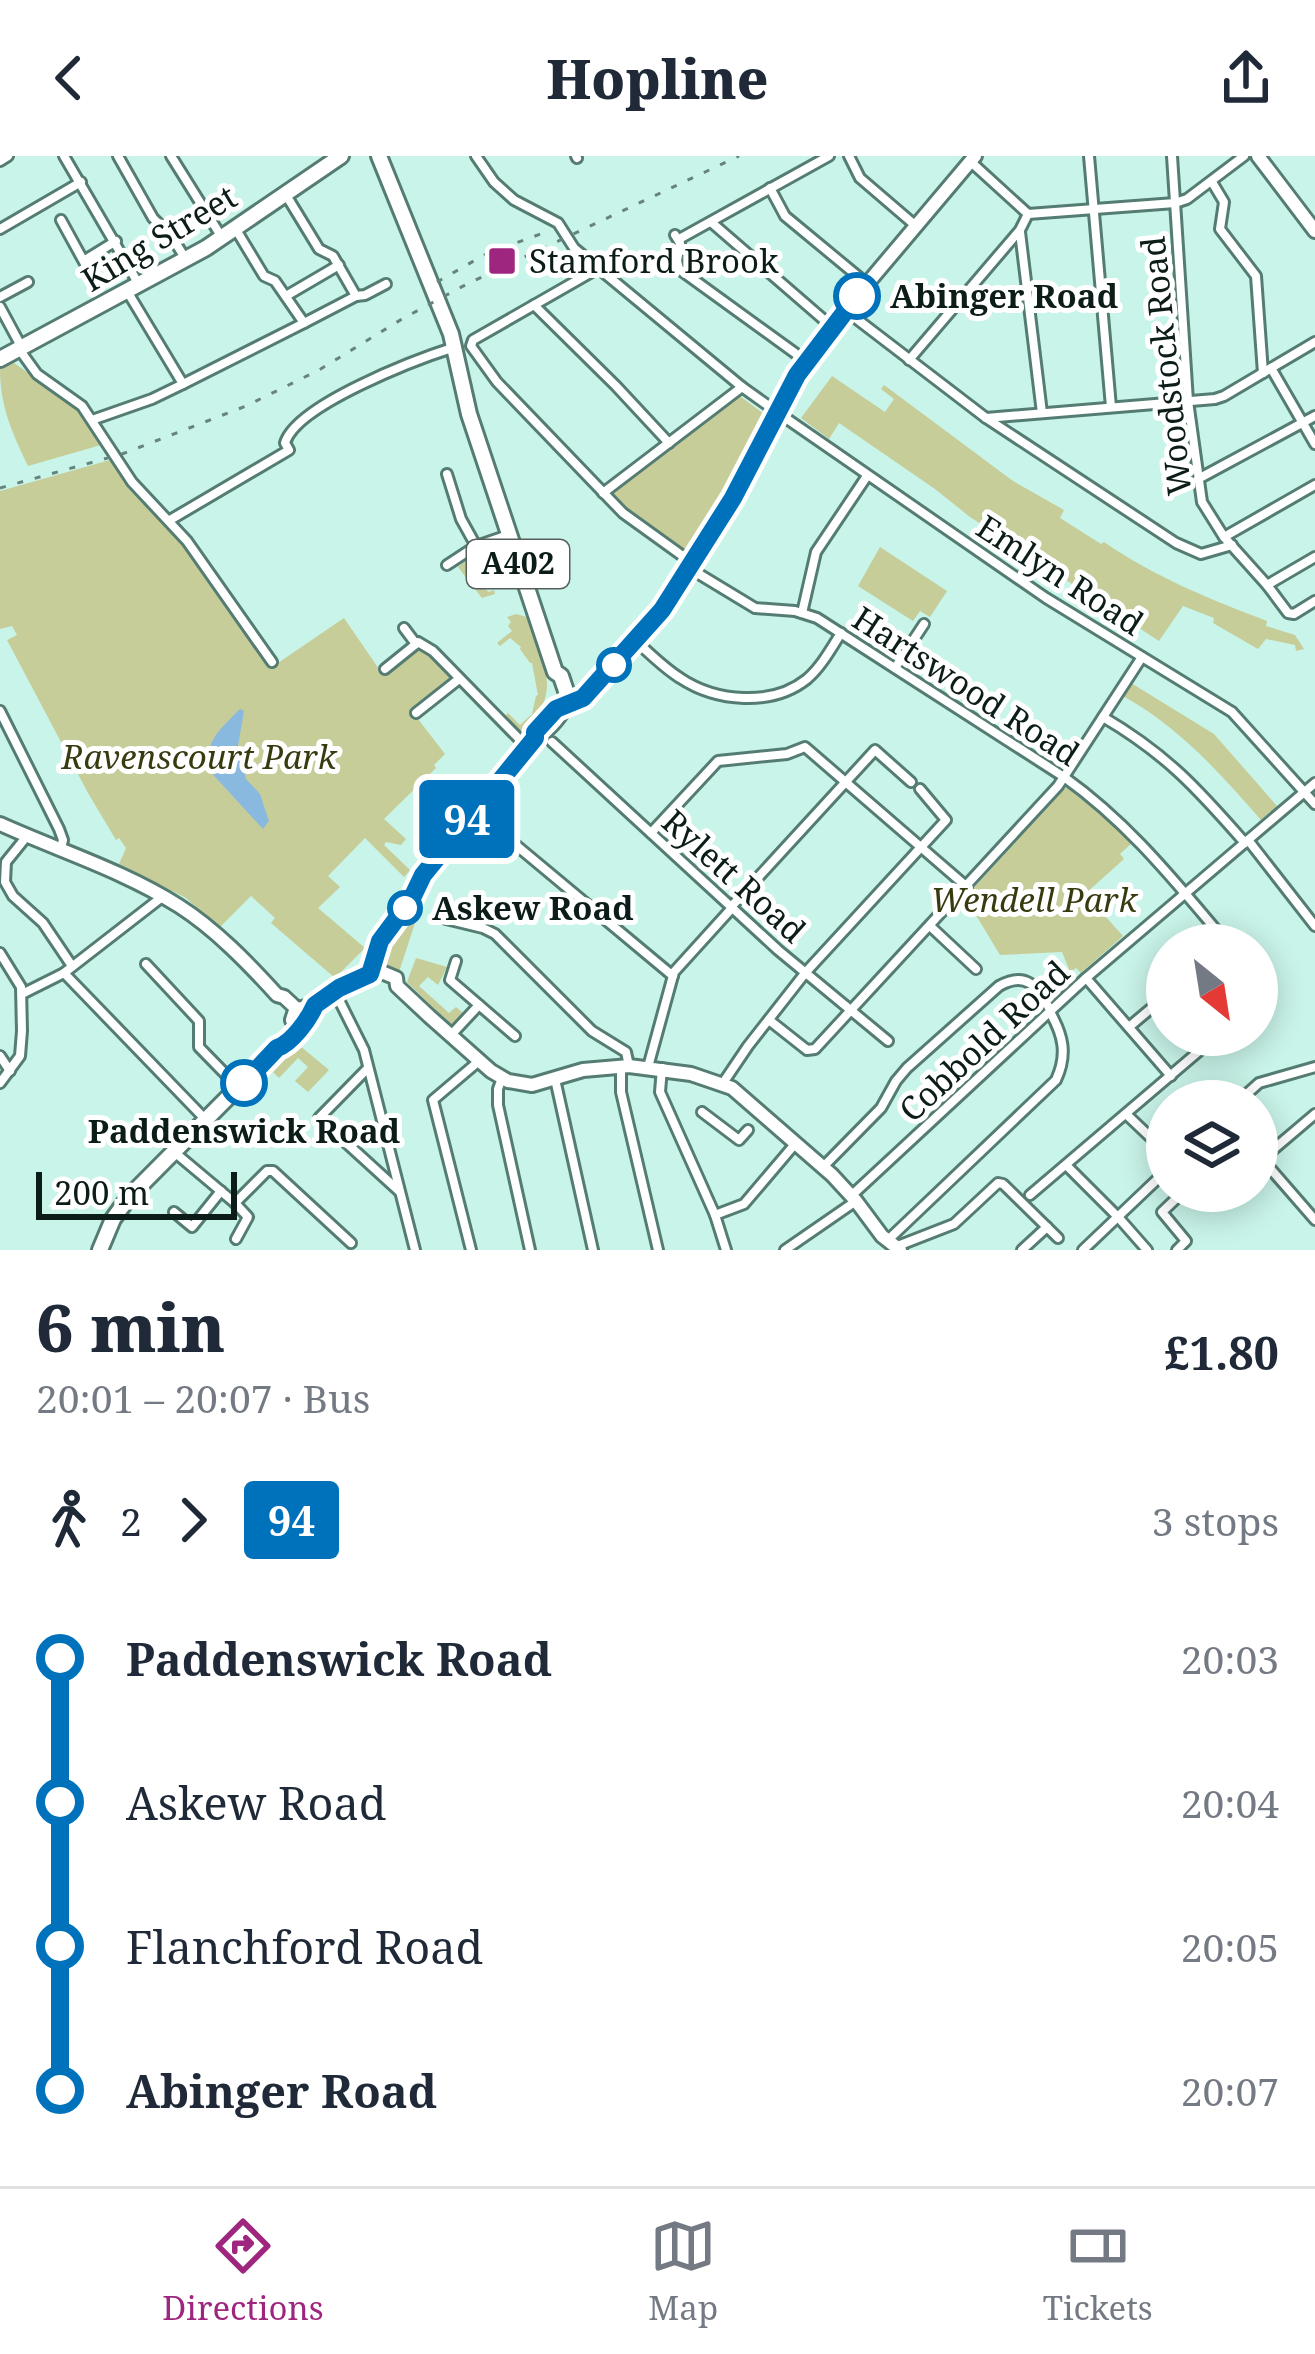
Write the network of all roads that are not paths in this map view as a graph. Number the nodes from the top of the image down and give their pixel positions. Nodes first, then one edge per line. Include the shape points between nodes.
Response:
1 (8, 156) edge
2 (64, 156) edge
3 (118, 156) edge
4 (171, 156) edge
5 (341, 156) edge
6 (379, 156) edge
7 (476, 156) edge
8 (829, 156) edge
9 (849, 156) edge
10 (1089, 156) edge
11 (1172, 156) edge
12 (1244, 156) edge
13 (1258, 156) edge
14 (973, 159) edge
15 (0, 161) edge
16 (80, 182) junction
17 (1212, 182) junction
18 (770, 188) junction
19 (285, 193) junction
20 (1175, 203) junction
21 (1092, 208) junction
22 (1028, 214) junction
23 (61, 220) dead end
24 (711, 222) junction
25 (916, 226) junction
26 (0, 229) edge
27 (1019, 230) junction
28 (228, 231) junction
29 (1315, 231) edge
30 (116, 241) junction
31 (185, 259) junction
32 (85, 260) junction
33 (338, 265) junction
34 (597, 269) junction
35 (89, 271) dead end
36 (28, 282) dead end
37 (386, 284) dead end
38 (867, 284) junction
39 (133, 288) junction
40 (286, 296) junction
41 (356, 296) junction
42 (0, 297) edge
43 (534, 305) junction
44 (0, 307) edge
45 (845, 310) junction
46 (304, 323) junction
47 (832, 327) junction
48 (1315, 343) edge
49 (20, 347) junction
50 (455, 347) junction
51 (0, 358) edge
52 (808, 360) junction
53 (909, 360) junction
54 (1267, 371) junction
55 (183, 384) junction
56 (742, 388) junction
57 (1188, 400) junction
58 (1111, 407) junction
59 (777, 412) junction
60 (1042, 413) junction
61 (1315, 416) edge
62 (986, 418) junction
63 (92, 420) junction
64 (1303, 423) junction
65 (668, 442) junction
66 (1315, 444) edge
67 (447, 474) dead end
68 (868, 475) junction
69 (1198, 479) junction
70 (1315, 485) edge
71 (603, 493) junction
72 (170, 520) junction
73 (508, 535) junction
74 (1224, 536) junction
75 (1232, 545) junction
76 (476, 546) junction
77 (1315, 557) edge
78 (447, 565) dead end
79 (691, 566) junction
80 (1267, 585) junction
81 (1315, 602) edge
82 (802, 613) junction
83 (924, 624) dead end
84 (404, 628) dead end
85 (842, 633) junction
86 (636, 641) junction
87 (416, 644) junction
88 (1142, 657) junction
89 (272, 662) dead end
90 (895, 668) junction
91 (385, 669) dead end
92 (459, 680) junction
93 (564, 704) junction
94 (0, 711) edge
95 (416, 713) dead end
96 (1102, 717) junction
97 (531, 742) junction
98 (552, 742) dead end
99 (1064, 777) junction
100 (846, 782) junction
101 (910, 782) dead end
102 (1315, 783) edge
103 (920, 789) dead end
104 (1305, 792) junction
105 (1315, 804) edge
106 (473, 811) junction
107 (0, 824) edge
108 (651, 833) junction
109 (27, 836) junction
110 (1246, 842) junction
111 (920, 846) junction
112 (61, 850) junction
113 (967, 887) junction
114 (1185, 894) junction
115 (162, 897) junction
116 (731, 907) junction
117 (446, 919) dead end
118 (1311, 921) edge
119 (1211, 924) edge
120 (930, 926) junction
121 (0, 953) edge
122 (456, 962) dead end
123 (146, 964) dead end
124 (366, 969) junction
125 (976, 969) dead end
126 (68, 970) junction
127 (806, 972) junction
128 (673, 976) junction
129 (1086, 978) junction
130 (337, 990) junction
131 (22, 994) junction
132 (479, 1005) junction
133 (853, 1010) junction
134 (1050, 1011) junction
135 (1146, 1013) edge
136 (301, 1015) junction
137 (769, 1019) junction
138 (1130, 1027) junction
139 (451, 1035) junction
140 (515, 1036) dead end
141 (887, 1041) dead end
142 (0, 1055) edge
143 (1194, 1056) edge
144 (479, 1060) junction
145 (625, 1066) junction
146 (368, 1068) junction
147 (655, 1068) junction
148 (1314, 1070) edge
149 (10, 1071) junction
150 (1171, 1076) junction
151 (502, 1078) junction
152 (555, 1079) junction
153 (1272, 1080) edge
154 (723, 1083) junction
155 (0, 1084) edge
156 (239, 1088) junction
157 (702, 1112) dead end
158 (1126, 1114) junction
159 (1315, 1114) edge
160 (206, 1120) junction
161 (748, 1130) dead end
162 (1146, 1133) edge
163 (796, 1143) junction
164 (173, 1151) junction
165 (1066, 1165) junction
166 (824, 1167) junction
167 (1146, 1190) edge
168 (220, 1192) junction
169 (399, 1192) junction
170 (1030, 1195) dead end
171 (854, 1198) junction
172 (235, 1203) junction
173 (174, 1212) dead end
174 (1162, 1212) edge
175 (715, 1215) junction
176 (1118, 1216) junction
177 (1315, 1220) edge
178 (1047, 1227) junction
179 (236, 1239) dead end
180 (1186, 1241) junction
181 (351, 1243) dead end
182 (892, 1246) edge
183 (101, 1247) edge
184 (415, 1250) edge
185 (471, 1250) edge
186 (530, 1250) edge
187 (593, 1250) edge
188 (658, 1250) edge
189 (726, 1250) edge
190 (785, 1250) edge
191 (1022, 1250) edge
192 (1070, 1250) edge
193 (1084, 1250) edge
194 (1148, 1250) edge
195 (1177, 1250) edge
196 (1194, 1250) edge

1 - 15 street
2 - 16 street
3 - 31 street
4 - 28 street
5 - 19 main road, King Street
6 - 50 main road, A402
7 - 34 street, Emlyn Road via 504,193 557,223
8 - 18 street
9 - 25 street via 860,178
10 - 21 street
11 - 20 street, Woodstock Road
12 - 17 street
13 - 29 main road
14 - 22 street
14 - 25 main road
16 - 26 street
16 - 30 street
17 - 20 street
17 - 54 street via 1223,202 1220,229 1256,276
18 - 24 street
18 - 38 street via 785,215
19 - 28 main road, King Street
19 - 33 street
20 - 21 street
20 - 57 street, Woodstock Road
21 - 22 street
21 - 58 street
22 - 27 street
23 - 32 street
24 - 47 street
24 - 52 street via 678,236 679,269
25 - 38 main road
27 - 53 street
27 - 60 street
28 - 31 main road, King Street
28 - 40 street
30 - 32 street
30 - 39 street
31 - 39 main road, King Street
32 - 35 street
33 - 40 street
33 - 41 street
34 - 43 street
34 - 56 street, Emlyn Road
36 - 42 street
37 - 41 street
38 - 45 main road
39 - 49 main road, King Street
39 - 55 street
40 - 46 street
41 - 46 street
43 - 65 street
43 - 71 street, Hartswood Road via 471,347
44 - 49 street
45 - 47 main road
45 - 53 street
46 - 55 street
47 - 52 main road
48 - 54 street
49 - 51 main road, King Street
49 - 63 street via 37,374
50 - 72 street via 389,370 311,413 287,435 289,450
50 - 73 main road, A402
52 - 59 main road
53 - 62 street
54 - 57 street via 1224,396
54 - 64 street
55 - 63 street
56 - 59 street, Emlyn Road
56 - 65 street
57 - 58 street
57 - 69 street, Woodstock Road
58 - 60 street
59 - 68 street, Emlyn Road
59 - 79 main road
60 - 62 street
61 - 64 street
62 - 75 street via 1176,543 1201,554
63 - 72 street
64 - 66 street
64 - 69 street
65 - 71 street
67 - 76 street
68 - 82 street via 817,552
68 - 88 street, Emlyn Road
69 - 74 street, Woodstock Road via 1206,512
70 - 74 street
71 - 79 street, Hartswood Road
72 - 89 street
73 - 76 street
73 - 93 main road, A402
74 - 75 street, Woodstock Road
75 - 80 street, Woodstock Road
76 - 78 street
77 - 80 street
79 - 82 street, Hartswood Road via 755,608
79 - 86 main road
80 - 81 street, Woodstock Road via 1288,614
82 - 85 street, Hartswood Road
83 - 90 street
84 - 87 street
85 - 86 street via 808,678 762,698 694,686
85 - 90 street, Hartswood Road
86 - 93 main road via 583,698
87 - 91 street
87 - 92 street
88 - 96 street
88 - 104 street, Emlyn Road via 1232,712
90 - 99 street, Hartswood Road
92 - 95 street
92 - 97 street
93 - 97 main road
94 - 112 street via 59,829
96 - 99 street
96 - 110 street via 1174,766
97 - 106 main road
98 - 108 street, Rylett Road
99 - 113 street
99 - 114 street, Hartswood Road via 1120,820
100 - 101 street via 875,750
100 - 108 street via 805,747 722,759
100 - 111 street
100 - 116 street
102 - 104 street, Cobbold Road
103 - 111 street via 946,820
104 - 105 street, Emlyn Road
104 - 110 street, Cobbold Road
106 - 124 main road via 368,953
106 - 128 street
107 - 109 main road
108 - 116 street, Rylett Road
109 - 112 main road
109 - 126 street via 6,862 5,882 43,923
110 - 114 street, Cobbold Road
110 - 118 street
111 - 113 street
111 - 127 street
112 - 115 main road
113 - 120 street
114 - 119 street, Hartswood Road
114 - 129 street, Cobbold Road
115 - 126 street
115 - 136 main road
116 - 127 street, Rylett Road
116 - 128 street
117 - 145 street via 502,939 592,1031 626,1052
120 - 125 street
120 - 133 street
121 - 131 street
122 - 132 street via 450,980
123 - 156 street via 199,1021 199,1047
124 - 130 main road
124 - 139 main road via 396,978
126 - 131 street
126 - 160 street
127 - 133 street, Rylett Road
127 - 137 street
128 - 147 street
129 - 134 street, Cobbold Road
129 - 138 street
130 - 136 main road
130 - 146 street
131 - 149 street via 22,1051
132 - 139 street
132 - 140 street
133 - 137 street via 811,1051
133 - 141 street, Rylett Road
134 - 166 street via 1029,982 999,986 903,1072 881,1108
134 - 171 street, Cobbold Road
134 - 182 street via 1064,1048 1056,1080
135 - 138 street
136 - 156 main road via 285,1045
137 - 154 street
138 - 150 street
139 - 144 main road
142 - 149 street
143 - 150 street
144 - 151 main road
144 - 185 street via 434,1100
145 - 147 main road
145 - 152 main road
145 - 188 street via 621,1092
146 - 169 street
146 - 169 street via 319,1118
147 - 154 main road
147 - 175 street
148 - 153 street
149 - 155 street
150 - 158 street
151 - 152 main road via 528,1085
151 - 186 street via 498,1105
152 - 187 street
154 - 163 main road
156 - 160 main road
157 - 161 street via 739,1140
158 - 162 street
158 - 165 street
159 - 177 street via 1262,1159
160 - 164 main road
163 - 166 main road
163 - 175 street via 745,1204
164 - 168 street
164 - 183 main road via 129,1197
165 - 170 street
165 - 176 street
166 - 171 main road
167 - 176 street
168 - 172 street
168 - 173 street via 192,1227
169 - 184 street
171 - 182 main road
171 - 190 street, Cobbold Road
172 - 179 street via 248,1217
172 - 181 street via 273,1171
174 - 180 street
175 - 189 street
176 - 193 street
176 - 194 street
178 - 182 street via 998,1183 959,1221
178 - 191 street
178 - 192 street
180 - 195 street
180 - 196 street

